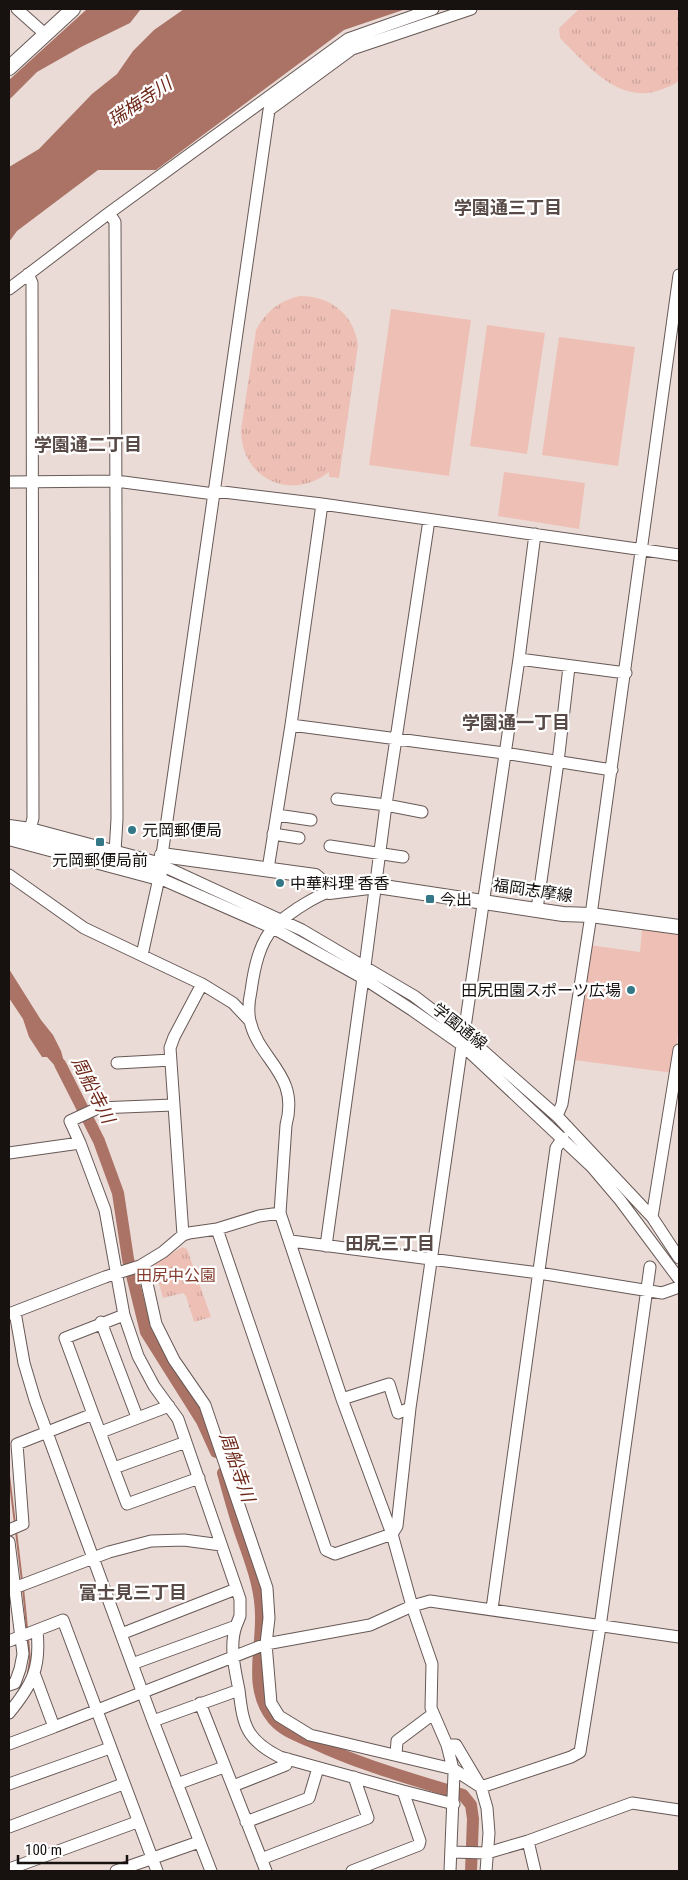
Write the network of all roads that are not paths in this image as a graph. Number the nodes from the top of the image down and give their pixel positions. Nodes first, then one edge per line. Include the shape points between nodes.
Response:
1 (17, 9) edge
2 (73, 9) edge
3 (433, 9) edge
4 (471, 9) edge
5 (45, 34) junction
6 (9, 68) edge
7 (109, 213) junction
8 (28, 274) junction
9 (679, 275) edge
10 (9, 289) edge
11 (116, 481) junction
12 (9, 482) edge
13 (32, 483) junction
14 (214, 492) junction
15 (322, 504) junction
16 (429, 520) junction
17 (535, 534) junction
18 (642, 550) junction
19 (679, 555) edge
20 (519, 659) junction
21 (569, 666) junction
22 (626, 673) junction
23 (291, 725) junction
24 (397, 738) junction
25 (504, 753) junction
26 (558, 762) junction
27 (612, 770) junction
28 (337, 799) dead end
29 (386, 805) junction
30 (422, 812) dead end
31 (277, 815) junction
32 (311, 820) dead end
33 (9, 827) edge
34 (274, 834) junction
35 (29, 836) junction
36 (9, 838) edge
37 (299, 838) dead end
38 (330, 846) dead end
39 (115, 852) junction
40 (380, 854) junction
41 (404, 856) dead end
42 (161, 866) junction
43 (268, 869) junction
44 (9, 875) edge
45 (377, 886) junction
46 (329, 892) junction
47 (484, 901) junction
48 (537, 909) junction
49 (592, 915) junction
50 (277, 924) junction
51 (679, 927) edge
52 (142, 955) junction
53 (365, 966) junction
54 (363, 978) junction
55 (202, 984) junction
56 (250, 1021) junction
57 (463, 1040) junction
58 (679, 1050) edge
59 (171, 1060) junction
60 (117, 1063) dead end
61 (173, 1105) junction
62 (557, 1116) junction
63 (563, 1138) junction
64 (80, 1143) junction
65 (9, 1153) edge
66 (280, 1213) junction
67 (652, 1217) junction
68 (218, 1229) junction
69 (184, 1235) junction
70 (291, 1241) junction
71 (326, 1246) junction
72 (432, 1258) junction
73 (679, 1258) edge
74 (142, 1265) junction
75 (650, 1267) dead end
76 (539, 1273) junction
77 (117, 1274) junction
78 (679, 1279) edge
79 (679, 1287) edge
80 (646, 1290) junction
81 (12, 1313) edge
82 (124, 1315) junction
83 (101, 1322) junction
84 (342, 1399) junction
85 (169, 1406) junction
86 (410, 1408) junction
87 (93, 1414) junction
88 (137, 1417) junction
89 (47, 1432) junction
90 (100, 1432) junction
91 (186, 1442) junction
92 (114, 1468) junction
93 (199, 1478) junction
94 (9, 1530) edge
95 (392, 1534) junction
96 (9, 1542) edge
97 (221, 1545) junction
98 (93, 1559) junction
99 (12, 1589) edge
100 (236, 1589) junction
101 (412, 1606) junction
102 (492, 1610) junction
103 (236, 1626) junction
104 (600, 1627) junction
105 (36, 1631) junction
106 (121, 1634) junction
107 (21, 1637) junction
108 (679, 1637) edge
109 (9, 1641) edge
110 (266, 1644) junction
111 (234, 1656) junction
112 (132, 1664) junction
113 (34, 1673) junction
114 (9, 1685) edge
115 (239, 1690) junction
116 (142, 1692) junction
117 (200, 1703) junction
118 (96, 1711) junction
119 (9, 1713) edge
120 (433, 1714) junction
121 (153, 1721) junction
122 (54, 1726) junction
123 (9, 1744) edge
124 (447, 1745) junction
125 (110, 1748) junction
126 (396, 1755) junction
127 (288, 1759) junction
128 (224, 1767) junction
129 (318, 1768) junction
130 (454, 1771) junction
131 (354, 1777) junction
132 (9, 1784) edge
133 (123, 1784) junction
134 (177, 1784) junction
135 (233, 1786) junction
136 (481, 1787) junction
137 (403, 1791) junction
138 (454, 1802) junction
139 (679, 1810) edge
140 (137, 1822) junction
141 (246, 1822) junction
142 (9, 1827) edge
143 (528, 1841) junction
144 (199, 1842) junction
145 (451, 1852) junction
146 (488, 1853) junction
147 (151, 1858) junction
148 (261, 1859) junction
149 (381, 1866) edge
150 (11, 1867) edge
151 (116, 1871) edge
152 (157, 1871) edge
153 (211, 1871) edge
154 (266, 1871) edge
155 (352, 1871) edge
156 (450, 1871) edge
157 (486, 1871) edge
158 (534, 1871) edge

1 - 5 street
2 - 5 main road
3 - 7 street via 348,39
4 - 14 street via 352,49 269,110
5 - 6 main road
7 - 8 street
7 - 11 street via 115,222
8 - 10 street
8 - 13 street via 32,283
9 - 18 street
11 - 13 street
11 - 14 street
11 - 39 street
12 - 13 street
13 - 35 street via 33,818
14 - 15 street
14 - 42 street
15 - 16 street
15 - 23 street
16 - 17 street
16 - 24 street
17 - 18 street
17 - 20 street
18 - 19 street
18 - 22 street
20 - 21 street
20 - 25 street
21 - 22 street
21 - 26 street
22 - 27 street
23 - 24 street
23 - 31 street
24 - 25 street
24 - 29 street
25 - 26 street
25 - 47 street
26 - 27 street
26 - 48 street
27 - 49 street
28 - 29 street
29 - 30 street
29 - 40 street
31 - 32 street
31 - 34 street
33 - 35 main road
34 - 37 street
34 - 43 street
35 - 36 main road
35 - 39 main road
35 - 42 main road
38 - 40 street
39 - 42 main road
40 - 41 street
40 - 45 street
42 - 43 main road
42 - 50 street, 学園通線
42 - 52 street
43 - 46 main road via 315,876
44 - 52 street via 84,928
45 - 46 main road, 福岡志摩線
45 - 47 main road, 福岡志摩線
45 - 53 street
46 - 50 street
47 - 48 main road, 福岡志摩線
47 - 57 street
48 - 49 main road, 福岡志摩線
49 - 51 main road, 福岡志摩線
49 - 62 street via 562,1104
50 - 53 street, 学園通線 via 302,930
50 - 54 street, 学園通線
50 - 56 street via 258,958 250,1000
52 - 55 street
53 - 57 street, 学園通線 via 414,996
54 - 57 street, 学園通線
54 - 71 street
55 - 56 street via 233,1003
55 - 59 street via 174,1037 170,1048
56 - 66 street via 258,1040 280,1073 288,1097 290,1111 286,1125
57 - 62 street, 学園通線
57 - 63 street, 学園通線
57 - 72 street
58 - 67 street
59 - 60 street
59 - 61 street
61 - 64 street via 98,1108 70,1122
61 - 69 street
62 - 67 street, 学園通線
63 - 76 street via 556,1148
63 - 78 street, 学園通線 via 620,1200
64 - 65 street
64 - 77 street via 105,1210
66 - 68 street
66 - 70 street
67 - 73 street, 学園通線
68 - 69 street
68 - 95 street via 326,1550 335,1554
69 - 74 street
70 - 71 street
70 - 84 street
71 - 72 street
72 - 76 street
72 - 86 street
74 - 77 street
74 - 110 street via 156,1324 174,1360 205,1405 267,1588 270,1618
75 - 80 street
76 - 80 street
76 - 102 street
77 - 81 street
77 - 82 street
79 - 80 street via 662,1293
80 - 104 street
81 - 89 street via 24,1363
82 - 83 street
82 - 85 street via 146,1373
83 - 87 street via 65,1338
83 - 88 street
84 - 86 street via 389,1384 398,1413
84 - 95 street
85 - 88 street
85 - 91 street via 178,1419
86 - 95 street via 397,1526
87 - 89 street
87 - 90 street
88 - 90 street
89 - 94 street via 16,1444 23,1524
89 - 98 street
90 - 92 street
91 - 92 street
91 - 93 street
92 - 93 street via 127,1504
93 - 97 street
95 - 101 street
96 - 99 street
97 - 98 street via 184,1540 151,1541
97 - 100 street
98 - 99 street
98 - 106 street
99 - 107 street
100 - 103 street via 241,1608
100 - 106 street
101 - 102 street via 430,1601
101 - 110 street via 370,1625
101 - 120 street via 432,1664
102 - 104 street
103 - 111 street
103 - 112 street
104 - 108 street
104 - 136 street via 580,1752
105 - 107 street
105 - 113 street via 38,1661
105 - 118 street via 63,1620
106 - 112 street
107 - 109 street
107 - 114 street via 20,1669 15,1683
110 - 111 street
110 - 126 street via 271,1702 279,1716 310,1735
111 - 115 street
111 - 116 street
112 - 116 street
113 - 119 street via 22,1697
113 - 122 street
115 - 117 street
115 - 127 street via 242,1716 248,1732 269,1752
116 - 118 street
116 - 121 street
117 - 121 street
117 - 128 street
118 - 122 street
118 - 125 street
120 - 124 street
120 - 126 street via 398,1741
121 - 134 street
122 - 123 street
124 - 130 street
124 - 136 street via 456,1745
125 - 132 street
125 - 133 street
126 - 130 street
127 - 129 street
127 - 135 street via 286,1765
128 - 134 street
128 - 135 street
129 - 131 street
129 - 141 street via 308,1798
130 - 136 street
130 - 138 street
131 - 137 street
131 - 148 street via 368,1818
133 - 140 street
133 - 142 street
134 - 144 street
135 - 141 street
136 - 146 street via 487,1808
137 - 138 street
137 - 149 street via 419,1845
138 - 145 street
139 - 143 street via 632,1803
140 - 147 street
140 - 150 street
141 - 148 street
143 - 146 street
143 - 158 street
144 - 147 street
144 - 153 street
145 - 146 street
145 - 156 street
146 - 157 street
147 - 151 street
147 - 152 street
148 - 154 street
149 - 155 street

